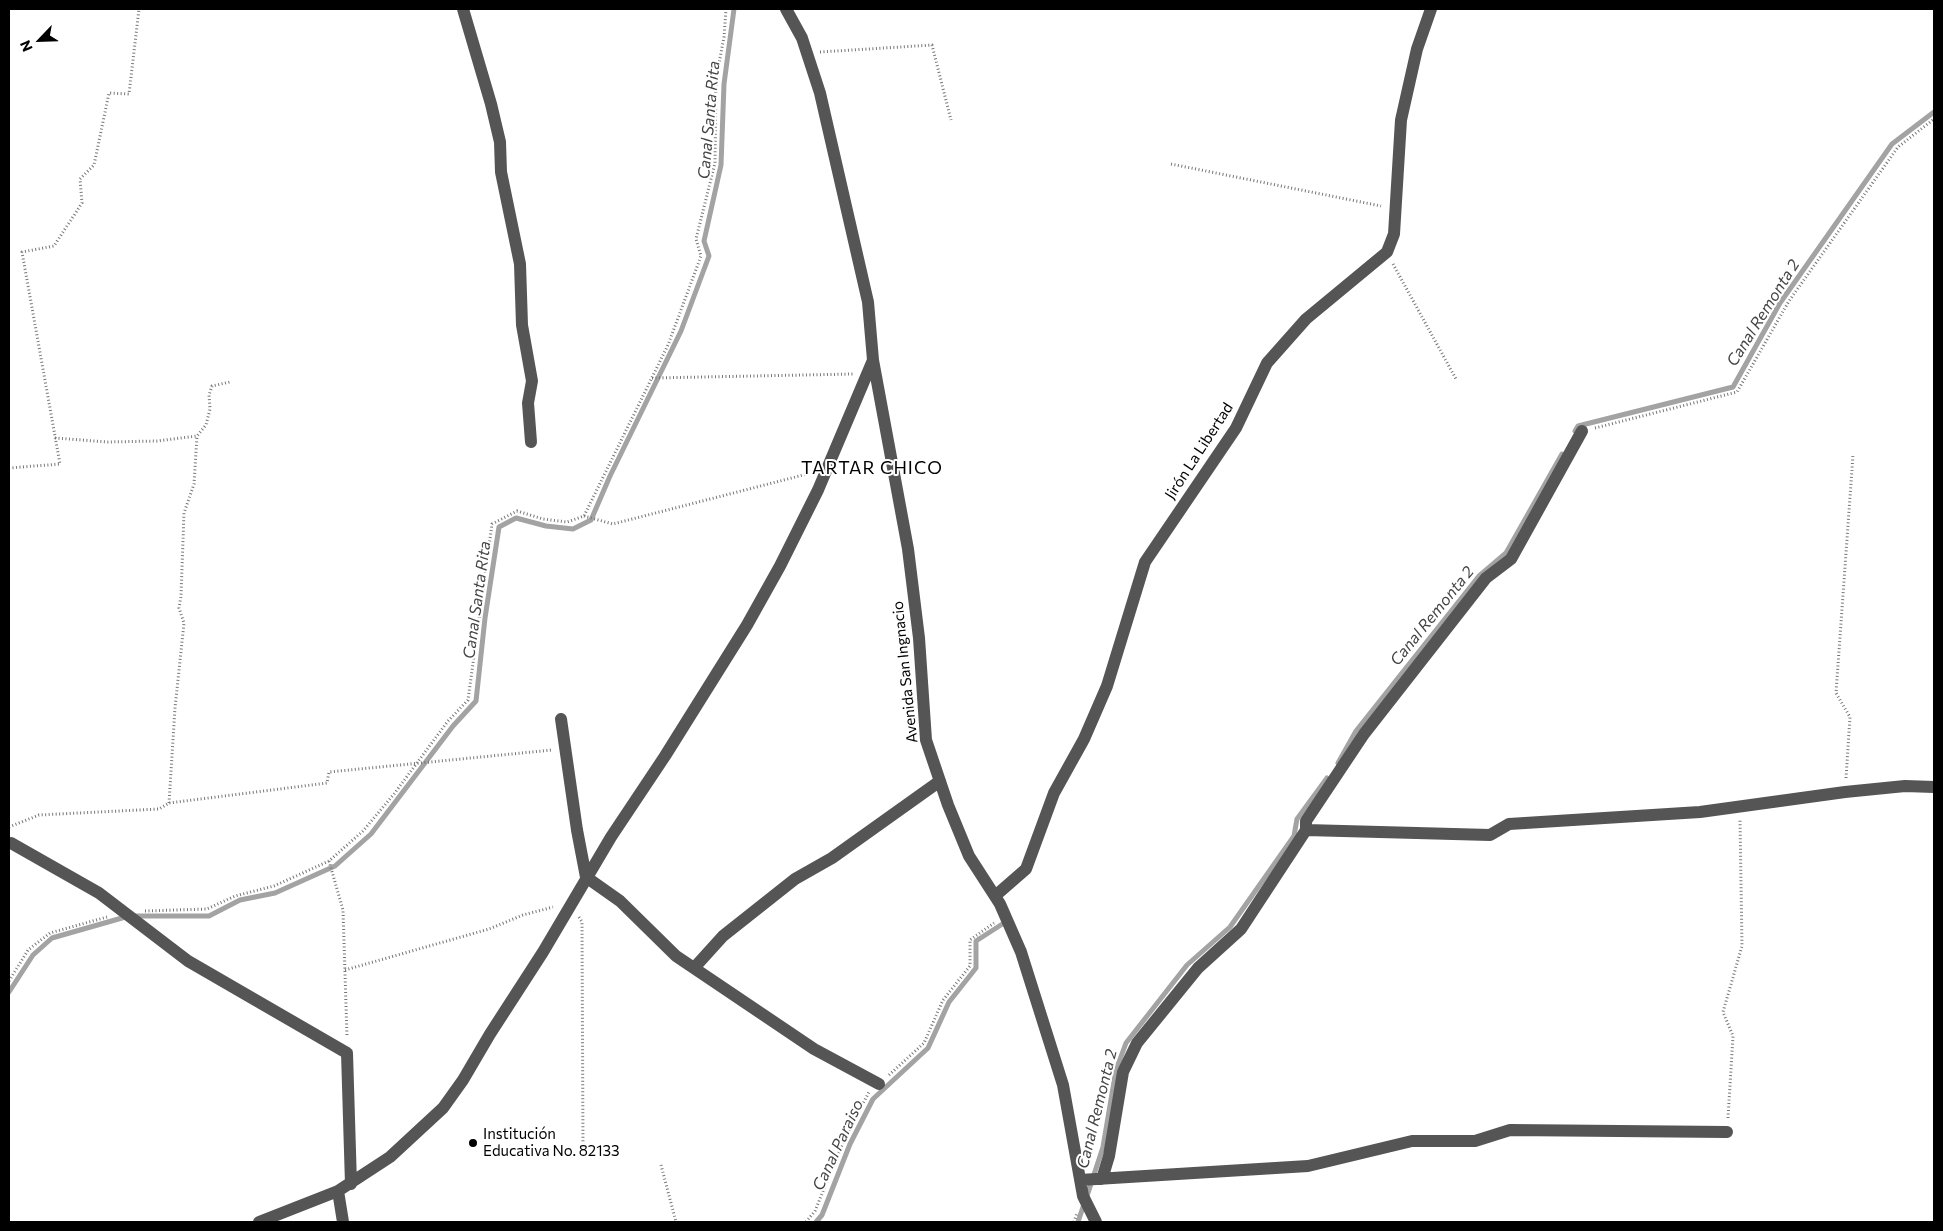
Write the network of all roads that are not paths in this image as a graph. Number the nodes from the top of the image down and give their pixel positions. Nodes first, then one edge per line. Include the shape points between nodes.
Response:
1 (463, 9) edge
2 (786, 9) edge
3 (1432, 9) edge
4 (873, 360) junction
5 (1582, 431) road end
6 (532, 442) dead end
7 (561, 719) dead end
8 (940, 781) junction
9 (1934, 787) edge
10 (1306, 830) junction
11 (10, 844) edge
12 (586, 877) junction
13 (995, 896) junction
14 (694, 968) junction
15 (879, 1084) road end
16 (1727, 1132) road end
17 (1102, 1179) junction
18 (1080, 1180) junction
19 (351, 1184) junction
20 (338, 1191) junction
21 (259, 1222) edge
22 (343, 1222) edge
23 (1096, 1222) edge

1 - 6 street via 498,132 501,172 520,264 522,325 532,381 528,404
2 - 4 street, Avenida San Ingnacio via 802,38 824,112 868,302
3 - 13 street, Jirón La Libertad via 1417,49 1401,120 1397,209 1394,234 1387,252 1306,319 1267,363 1236,428 1145,562 1107,686 1084,739 1054,793 1026,868
4 - 8 street, Avenida San Ingnacio via 908,549 919,638 926,740
4 - 12 street via 780,566 665,756
5 - 10 street via 1511,559 1486,578 1364,734 1306,821
7 - 12 street
8 - 13 street, Avenida San Ingnacio via 969,856
8 - 14 street via 832,858 795,879 723,936
9 - 10 street via 1905,786 1845,792 1700,812 1510,824 1490,835
10 - 17 street via 1241,929 1198,968 1137,1043 1123,1072
11 - 19 street via 99,893 188,961 347,1053
12 - 14 street via 620,900 676,956
12 - 19 street via 543,952 443,1108 390,1157
13 - 18 street, Avenida San Ingnacio via 1021,952 1063,1086
14 - 15 street via 814,1049
16 - 17 street via 1510,1130 1475,1141 1412,1141 1308,1166
17 - 18 street
18 - 23 street, Avenida San Ingnacio via 1083,1196
19 - 20 street
20 - 21 street
20 - 22 street

